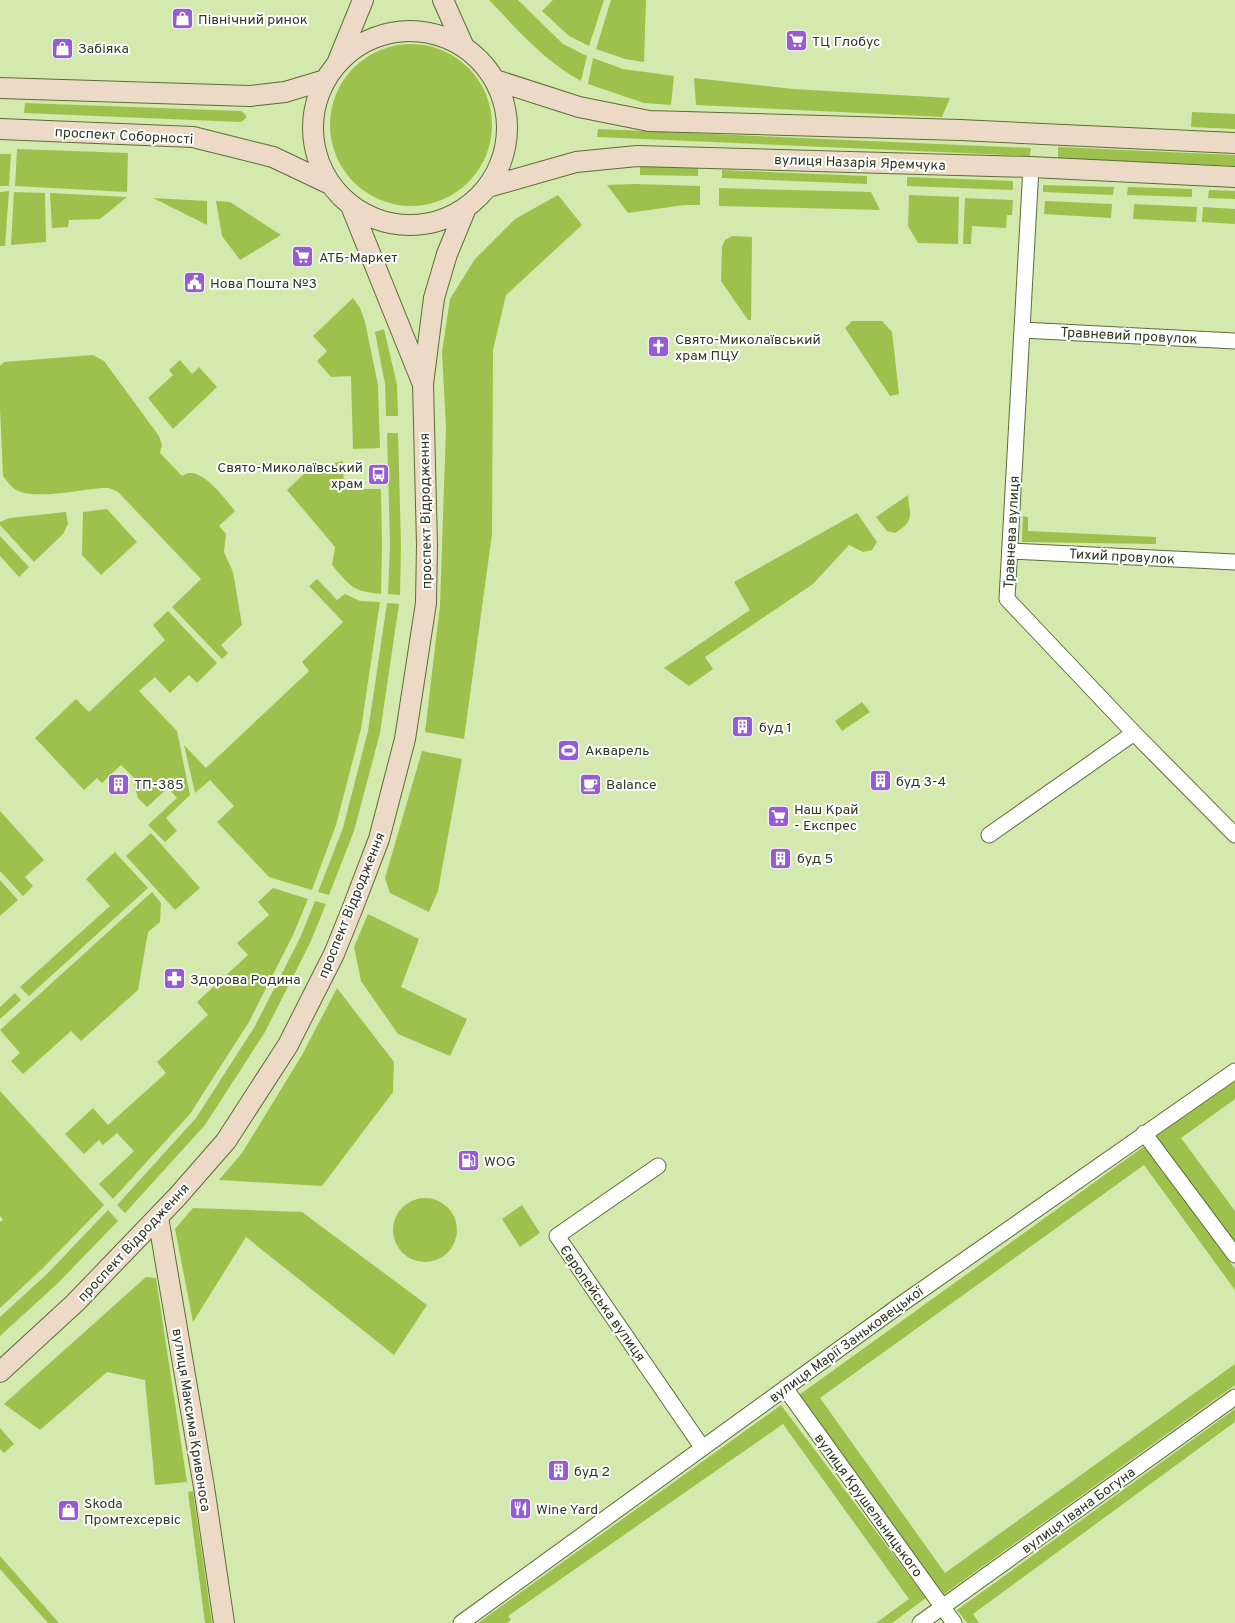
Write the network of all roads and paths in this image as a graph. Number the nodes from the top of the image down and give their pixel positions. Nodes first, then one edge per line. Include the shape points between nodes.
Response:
1 (363, 0) edge
2 (444, 0) edge
3 (464, 47) junction
4 (338, 62) junction
5 (325, 80) junction
6 (494, 80) junction
7 (0, 88) edge
8 (0, 129) edge
9 (1047, 134) junction
10 (1235, 143) edge
11 (1039, 167) junction
12 (1235, 176) edge
13 (330, 184) junction
14 (488, 187) junction
15 (351, 206) junction
16 (466, 208) junction
17 (1022, 330) junction
18 (1235, 341) edge
19 (423, 384) junction
20 (1010, 551) junction
21 (1235, 562) edge
22 (1134, 733) junction
23 (989, 835) dead end
24 (1235, 835) edge
25 (1235, 1071) edge
26 (1144, 1133) junction
27 (658, 1166) dead end
28 (158, 1217) junction
29 (1235, 1255) edge
30 (0, 1372) edge
31 (785, 1388) junction
32 (1235, 1397) edge
33 (702, 1447) junction
34 (943, 1607) junction
35 (224, 1623) edge
36 (461, 1623) edge
37 (920, 1623) edge
38 (954, 1623) edge

1 - 4 main road
2 - 3 main road
3 - 4 main road via 439,35 412,30 384,34 367,41
3 - 6 main road
4 - 5 main road
5 - 7 main road via 285,92 250,96
5 - 13 main road via 316,100 313,129 319,165
6 - 9 main road via 579,107 649,121
6 - 14 main road via 503,101 507,123 506,146
8 - 13 main road, проспект Соборності via 193,137 272,157
9 - 10 main road
9 - 11 main road
11 - 12 main road, вулиця Назарія Яремчука
11 - 14 main road, вулиця Назарія Яремчука via 637,156 576,162
11 - 17 street, Травнева вулиця
13 - 15 main road
14 - 16 main road
15 - 16 main road via 378,221 408,226 439,222
15 - 19 main road
16 - 19 main road via 434,298
17 - 18 street, Травневий провулок
17 - 20 street, Травнева вулиця
19 - 28 main road, проспект Відродження via 426,602 406,739 378,839 334,954 288,1045 226,1141
20 - 21 street, Тихий провулок
20 - 22 street, Травнева вулиця via 1007,599
22 - 23 street
22 - 24 street, Травнева вулиця
25 - 26 street, вулиця Марії Заньковецької
26 - 29 street
26 - 31 street, вулиця Марії Заньковецької
27 - 33 street, Європейська вулиця via 557,1236
28 - 30 main road, проспект Відродження via 75,1303
28 - 35 main road, вулиця Максима Кривоноса
31 - 33 street, вулиця Марії Заньковецької
31 - 34 street, вулиця Крушельницького
32 - 34 street, вулиця Івана Богуна
33 - 36 street, вулиця Марії Заньковецької
34 - 37 street, вулиця Івана Богуна
34 - 38 street, вулиця Крушельницького

